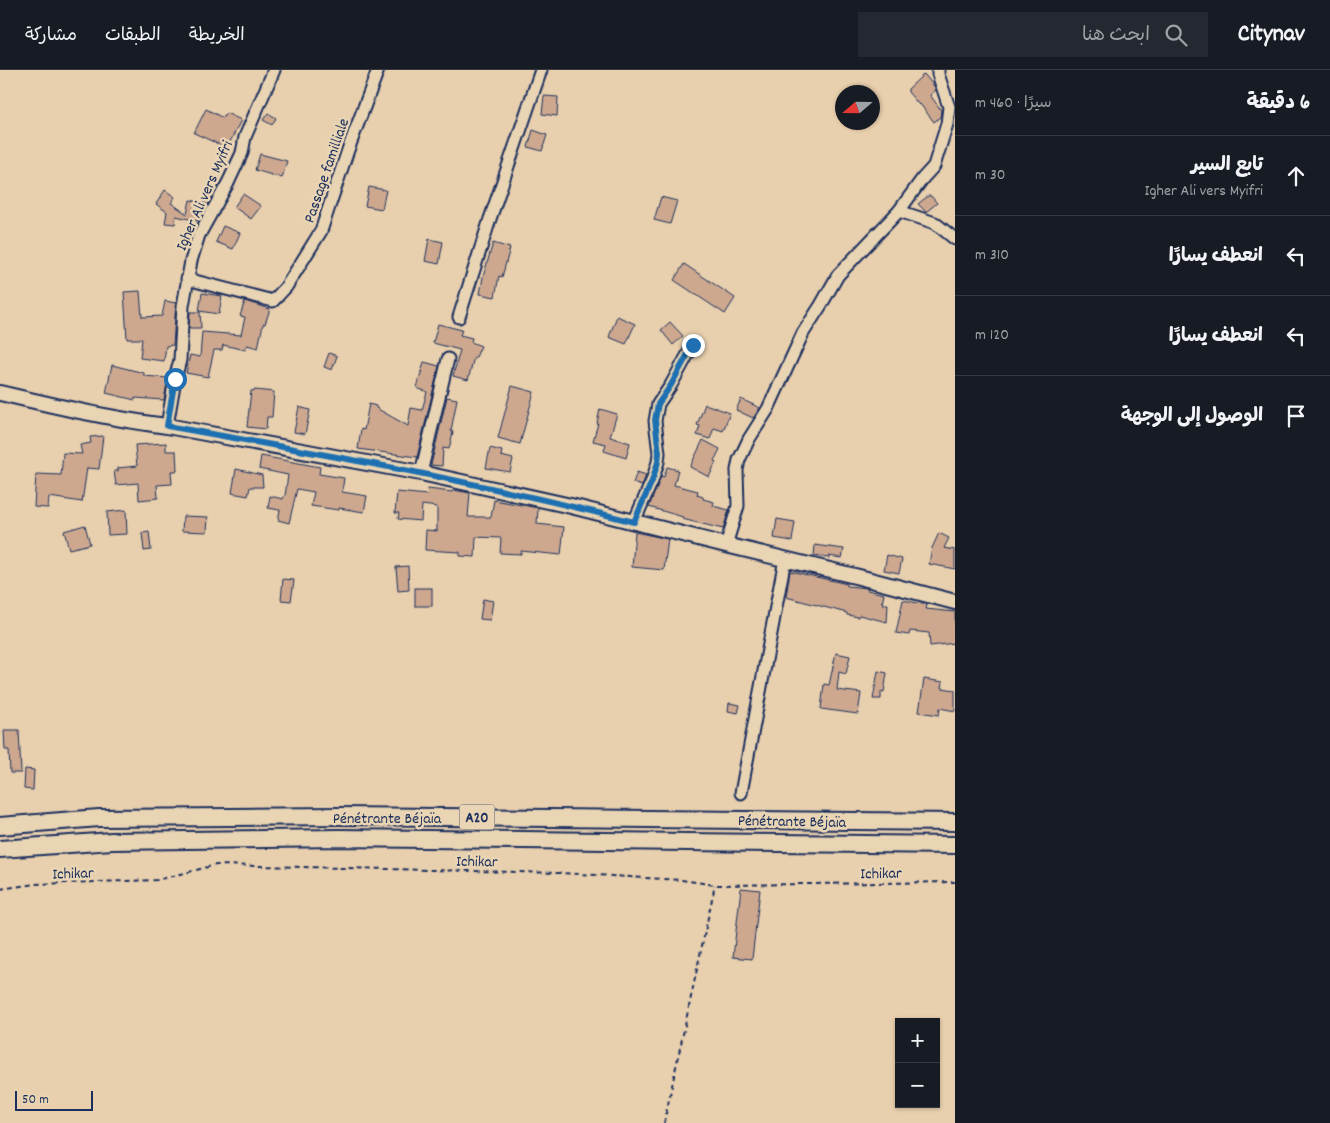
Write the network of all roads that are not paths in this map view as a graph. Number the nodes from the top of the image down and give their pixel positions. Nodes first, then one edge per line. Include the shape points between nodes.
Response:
1 (274, 70) edge
2 (378, 70) edge
3 (541, 70) edge
4 (938, 70) edge
5 (951, 124) edge
6 (899, 211) junction
7 (955, 239) edge
8 (188, 279) junction
9 (459, 317) dead end
10 (693, 345) dead end
11 (448, 360) dead end
12 (0, 394) edge
13 (167, 426) junction
14 (421, 473) junction
15 (634, 522) junction
16 (726, 545) junction
17 (785, 559) junction
18 (955, 602) edge
19 (741, 793) dead end
20 (955, 822) edge
21 (0, 826) edge
22 (955, 845) edge
23 (0, 849) edge

1 - 8 street, Igher Ali vers Myifri via 245,137 242,153 200,235
2 - 8 street, Passage familliale via 321,231 286,287 273,301
3 - 9 street
4 - 5 street
5 - 6 street via 934,166
6 - 7 street via 935,224
6 - 16 street via 838,275 803,333 768,409 739,460 738,506
8 - 13 street, Igher Ali vers Myifri via 180,360
10 - 15 street via 658,404 655,420 658,462
11 - 14 street
12 - 13 main road
13 - 14 main road
14 - 15 main road
15 - 16 main road
16 - 17 main road
17 - 18 main road
17 - 19 street
20 - 21 highway, Pénétrante Béjaïa / A20 via 339,816 99,818
22 - 23 highway, Pénétrante Béjaïa / A20 via 328,838 112,840

